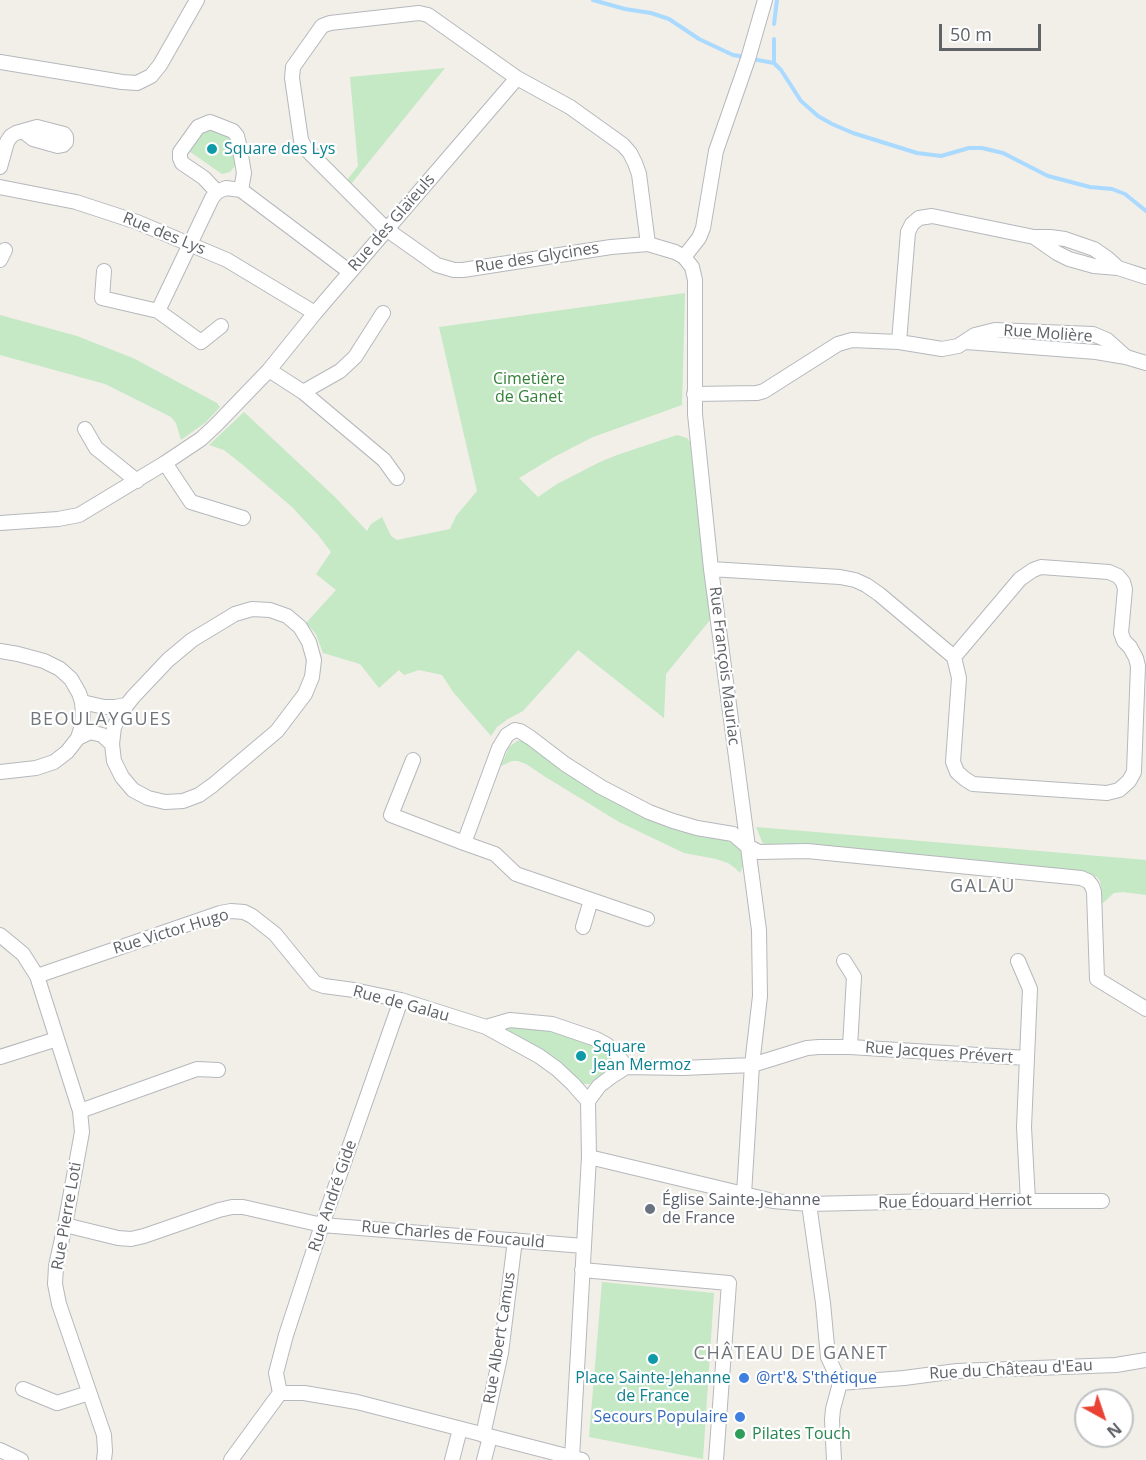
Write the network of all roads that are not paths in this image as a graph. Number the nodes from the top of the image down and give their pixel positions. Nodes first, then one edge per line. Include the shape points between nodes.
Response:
1 (197, 0) edge
2 (765, 0) edge
3 (0, 62) edge
4 (517, 78) junction
5 (23, 131) dead end
6 (0, 168) edge
7 (0, 187) edge
8 (241, 190) junction
9 (218, 192) junction
10 (386, 229) junction
11 (190, 244) junction
12 (648, 244) junction
13 (688, 262) junction
14 (104, 272) dead end
15 (350, 272) junction
16 (1146, 277) edge
17 (158, 311) junction
18 (315, 313) junction
19 (383, 313) dead end
20 (221, 326) dead end
21 (899, 342) junction
22 (1146, 363) edge
23 (269, 370) junction
24 (303, 392) junction
25 (694, 394) junction
26 (86, 429) dead end
27 (165, 463) junction
28 (396, 478) dead end
29 (137, 481) junction
30 (243, 518) dead end
31 (0, 523) edge
32 (711, 569) junction
33 (0, 651) edge
34 (954, 657) junction
35 (82, 702) junction
36 (126, 705) junction
37 (78, 738) junction
38 (112, 744) junction
39 (413, 760) dead end
40 (0, 772) edge
41 (464, 843) junction
42 (747, 846) junction
43 (591, 900) junction
44 (647, 919) dead end
45 (583, 927) dead end
46 (0, 935) edge
47 (844, 961) dead end
48 (1018, 961) dead end
49 (36, 976) junction
50 (315, 983) joint
51 (401, 1000) junction
52 (1146, 1009) edge
53 (486, 1028) junction
54 (57, 1039) junction
55 (850, 1047) junction
56 (0, 1057) edge
57 (1028, 1058) junction
58 (752, 1065) junction
59 (626, 1067) junction
60 (218, 1070) dead end
61 (588, 1101) junction
62 (80, 1111) junction
63 (589, 1157) junction
64 (744, 1194) junction
65 (1028, 1201) junction
66 (1102, 1201) dead end
67 (809, 1204) junction
68 (322, 1225) junction
69 (65, 1226) junction
70 (515, 1240) junction
71 (584, 1246) junction
72 (582, 1270) junction
73 (1146, 1360) edge
74 (840, 1383) junction
75 (23, 1389) dead end
76 (89, 1393) junction
77 (280, 1393) junction
78 (460, 1429) junction
79 (486, 1436) junction
80 (0, 1450) edge
81 (577, 1459) edge
82 (21, 1460) edge
83 (104, 1460) edge
84 (231, 1460) edge
85 (452, 1460) edge
86 (484, 1460) edge
87 (716, 1460) edge
88 (834, 1460) edge

1 - 3 street via 160,65 151,76 137,83
2 - 13 street via 716,151 703,228
4 - 10 street, Rue des Glaïeuls
4 - 10 street, Rue des Glycines via 428,15 330,22 322,26 294,67 292,78 301,140
4 - 12 street, Rue des Glycines via 570,107 630,153 639,174
5 - 6 street via 7,141
7 - 11 street, Rue des Lys via 76,202
8 - 9 street via 226,188
8 - 9 street via 244,173 237,136 210,122 198,127 180,152 180,158
8 - 15 street
9 - 11 street
10 - 12 street, Rue des Glycines via 437,265 454,270
10 - 15 street, Rue des Glaïeuls
11 - 17 street
11 - 18 street, Rue des Lys via 226,260
12 - 13 street, Rue des Glycines
13 - 25 street, Rue François Mauriac via 695,280
14 - 17 street via 102,298
15 - 18 street, Rue des Glaïeuls
16 - 21 street via 1069,259 1034,237 932,216 919,218 908,232
17 - 20 street via 201,342
18 - 23 street, Rue des Glaïeuls
19 - 24 street via 356,357
21 - 22 street, Rue Molière via 942,348 966,342 1096,352
21 - 25 street, Rue Molière via 852,340 838,344 757,393
23 - 24 street
23 - 27 street, Rue des Glaïeuls via 201,439
24 - 28 street via 384,460
25 - 32 street, Rue François Mauriac
26 - 29 street via 96,448
27 - 29 street, Rue des Glaïeuls
27 - 30 street via 191,501
29 - 31 street, Rue des Glaïeuls via 79,515
32 - 34 street via 855,580 879,594
32 - 42 street, Rue François Mauriac
33 - 35 street via 60,669 71,679
34 - 34 street via 959,678 953,762 965,779 973,784 1107,793 1119,790 1129,781 1134,772 1138,666 1121,633 1125,589 1118,576 1064,568 1033,570 1020,579
35 - 36 street via 104,707
35 - 37 street
36 - 38 street via 114,727
36 - 38 street via 168,660 235,614 252,609 287,616 309,642 314,660 305,694 277,730 199,795 165,802 134,790 114,761
37 - 38 street via 90,732 102,735
37 - 40 street via 54,762
39 - 41 street via 391,814
41 - 42 street via 500,748 515,730 602,787 649,812 697,828 733,834
41 - 43 street via 495,854 516,874
42 - 52 street via 759,852 807,851 1081,878 1088,881 1094,892 1097,979
42 - 58 street, Rue François Mauriac via 759,930 760,996
43 - 44 street
43 - 45 street
46 - 49 street, Rue Pierre Loti via 23,954
47 - 55 street, Rue Jacques Prévert via 854,977
48 - 57 street, Rue Jacques Prévert via 1030,989
49 - 50 street, Rue Victor Hugo via 231,911 252,916 275,934
49 - 54 street, Rue Pierre Loti
50 - 51 street, Rue de Galau
51 - 53 street, Rue de Galau
51 - 68 street, Rue André Gide
53 - 59 street via 510,1020 552,1024 607,1045
53 - 61 street, Rue de Galau via 548,1062
54 - 56 street
54 - 62 street, Rue Pierre Loti
55 - 57 street, Rue Jacques Prévert
55 - 58 street, Rue Jacques Prévert via 807,1047
57 - 65 street, Rue Jacques Prévert via 1024,1127
58 - 59 street
58 - 64 street, Rue François Mauriac
59 - 61 street via 599,1086
60 - 62 street via 197,1069
61 - 63 street
62 - 69 street, Rue Pierre Loti via 82,1132
63 - 64 street
63 - 71 street
64 - 67 street, Rue Édouard Herriot
65 - 66 street, Rue Édouard Herriot
65 - 67 street, Rue Édouard Herriot
67 - 74 street via 828,1357
68 - 69 street, Rue Charles de Foucauld via 232,1207 131,1239
68 - 70 street, Rue Charles de Foucauld
68 - 77 street, Rue André Gide via 276,1373
69 - 76 street, Rue Pierre Loti via 55,1284
70 - 71 street, Rue Charles de Foucauld
70 - 79 street, Rue Albert Camus
71 - 72 street
72 - 81 street
72 - 87 street via 729,1283
73 - 74 street, Rue du Château d'Eau via 1116,1365 957,1371
74 - 88 street via 832,1420
75 - 76 street via 57,1403
76 - 83 street, Rue Pierre Loti via 104,1435
77 - 78 street via 340,1398
77 - 84 street
78 - 79 street
78 - 85 street
79 - 81 street
79 - 86 street, Rue Albert Camus
80 - 82 street

